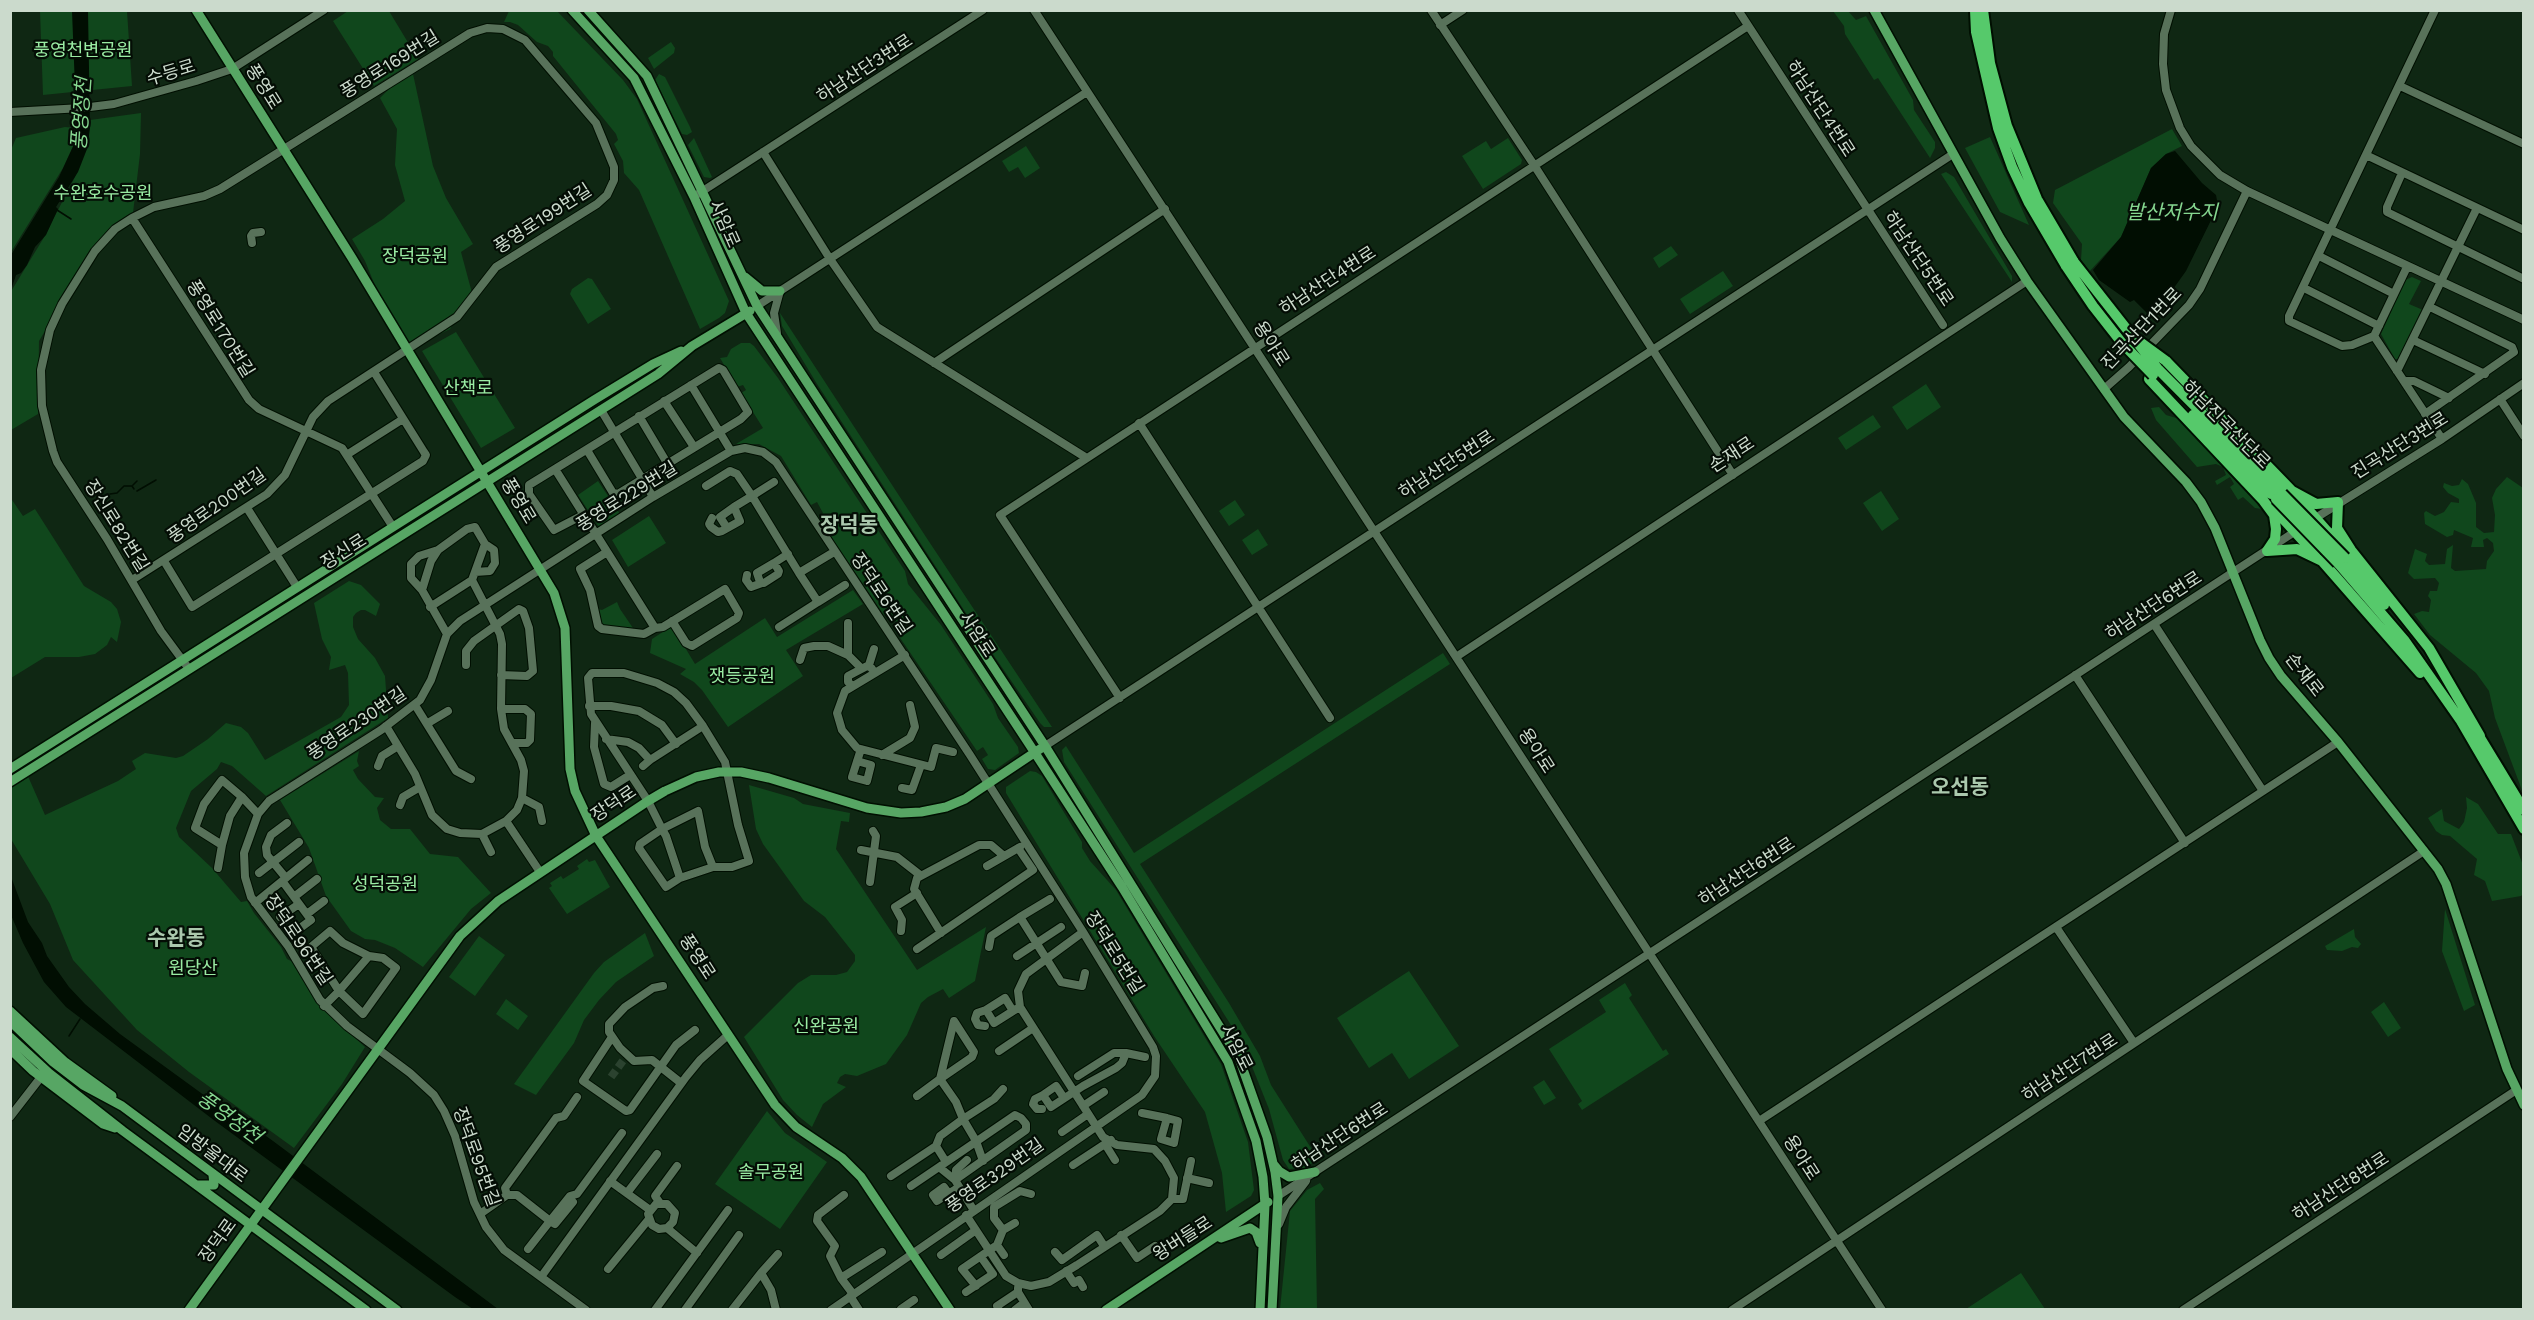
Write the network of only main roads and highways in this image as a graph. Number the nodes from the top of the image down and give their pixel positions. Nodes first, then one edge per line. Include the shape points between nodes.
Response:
1 (196, 10) edge
2 (572, 10) edge
3 (1874, 10) edge
4 (1973, 10) edge
5 (1985, 10) edge
6 (594, 12) edge
7 (1981, 31) junction
8 (742, 274) junction
9 (780, 291) road end
10 (757, 306) junction
11 (746, 313) junction
12 (692, 346) junction
13 (2157, 371) junction
14 (481, 471) junction
15 (487, 481) junction
16 (2283, 495) junction
17 (2263, 500) junction
18 (2345, 557) junction
19 (2322, 561) junction
20 (2477, 739) junction
21 (1045, 746) junction
22 (1035, 753) junction
23 (10, 768) edge
24 (10, 782) edge
25 (2523, 810) edge
26 (2523, 829) edge
27 (596, 836) junction
28 (10, 1011) edge
29 (10, 1021) edge
30 (10, 1037) edge
31 (10, 1049) edge
32 (2523, 1105) edge
33 (122, 1106) junction
34 (123, 1131) junction
35 (1273, 1163) junction
36 (1315, 1172) road end
37 (213, 1175) junction
38 (195, 1185) junction
39 (1278, 1196) junction
40 (1265, 1204) junction
41 (261, 1210) junction
42 (249, 1226) junction
43 (1205, 1244) junction
44 (1263, 1251) junction
45 (189, 1310) edge
46 (366, 1310) edge
47 (397, 1310) edge
48 (950, 1310) edge
49 (1106, 1310) edge
50 (1260, 1310) edge
51 (1272, 1310) edge

1 - 14 main road, 풍영로
2 - 11 main road, 사암로 via 634,78
3 - 32 main road, 손재로 via 2027,280 2124,417 2201,502 2269,658 2438,869
4 - 7 highway, 하남진곡산단로
5 - 7 highway, 하남진곡산단로
6 - 8 main road, 사암로 via 647,76
7 - 13 highway, 하남진곡산단로, bridge via 2007,126 2037,199 2070,264 2127,339
8 - 9 main road via 762,291
8 - 10 main road, 사암로
10 - 11 main road, 장신로
10 - 21 main road, 사암로
11 - 12 main road, 장신로
11 - 22 main road, 사암로
12 - 14 main road, 장신로 via 653,364
12 - 15 main road, 장신로 via 658,374
13 - 16 highway, 하남진곡산단로
13 - 17 highway
14 - 15 main road, 풍영로
14 - 23 main road, 장신로
15 - 24 main road, 장신로
15 - 27 main road, 풍영로 via 557,600 565,628 570,769 575,791
16 - 18 highway, 하남진곡산단로, bridge
16 - 18 highway via 2316,518
16 - 18 highway via 2316,504 2338,502 2337,528
17 - 19 highway
17 - 19 highway via 2274,515 2276,529 2267,551 2298,549
18 - 20 highway, 하남진곡산단로 via 2411,639
19 - 20 highway via 2431,687 2457,725
20 - 25 highway, 하남진곡산단로
20 - 26 highway, 하남진곡산단로
21 - 22 main road, 장덕로
21 - 35 main road, 사암로 via 1239,1058 1255,1097
22 - 27 main road, 장덕로 via 965,799 921,812 867,808 769,778 728,772 696,777 665,790
22 - 40 main road, 사암로 via 1228,1062 1256,1141
27 - 41 main road, 장덕로 via 485,910 460,936
27 - 48 main road, 풍영로 via 779,1110 861,1177
28 - 33 main road via 65,1062
29 - 33 main road, 임방울대로 via 83,1085
30 - 34 main road, 임방울대로
31 - 34 main road via 103,1124
33 - 37 main road, 임방울대로
34 - 38 main road, 임방울대로
35 - 36 main road via 1289,1177
35 - 39 main road, 사암로
37 - 38 main road via 214,1185
37 - 41 main road, 임방울대로
38 - 42 main road, 임방울대로
39 - 40 main road, 왕버들로
39 - 51 main road, 사암로
40 - 43 main road, 왕버들로
40 - 44 main road, 사암로
41 - 42 main road, 장덕로
41 - 47 main road, 임방울대로
42 - 45 main road, 장덕로
42 - 46 main road, 임방울대로
43 - 44 main road via 1250,1228 1257,1234
43 - 49 main road, 왕버들로
44 - 50 main road, 사암로

